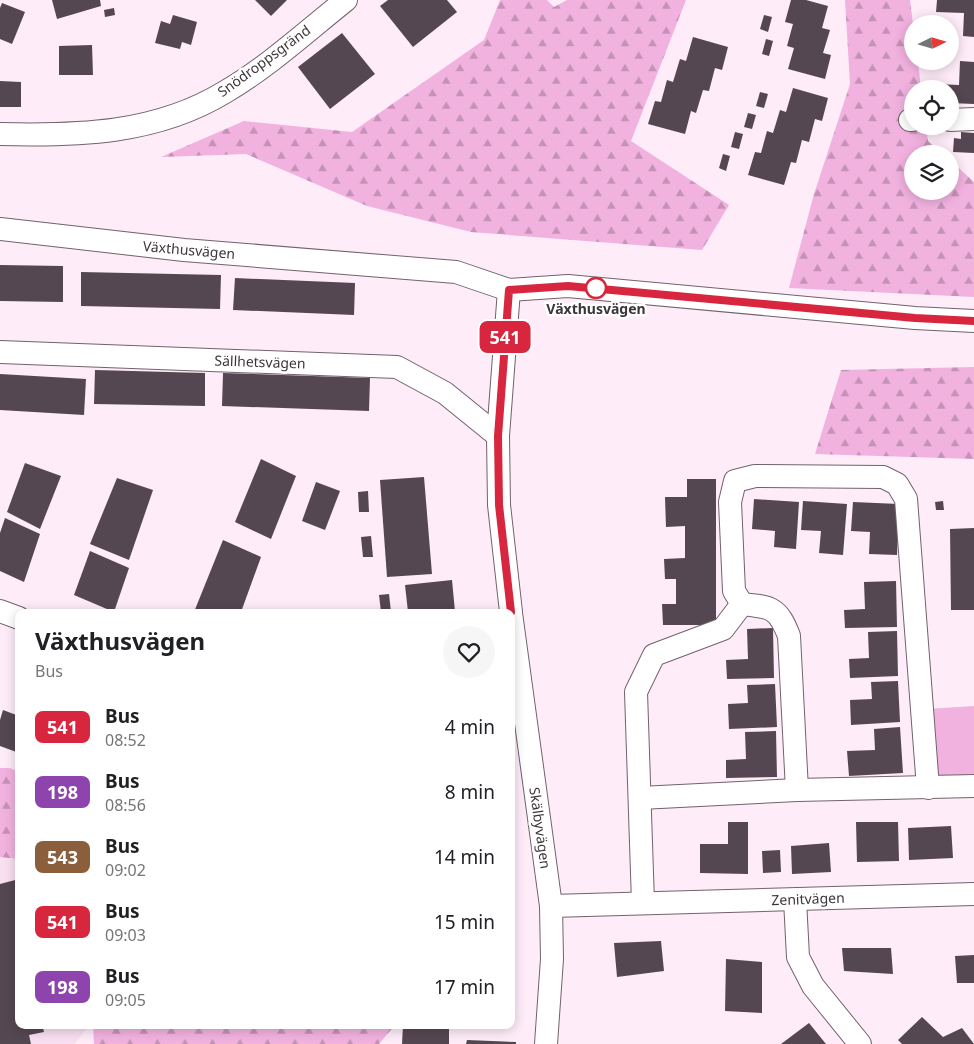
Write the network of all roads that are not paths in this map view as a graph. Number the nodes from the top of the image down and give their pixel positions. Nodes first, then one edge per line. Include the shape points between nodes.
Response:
1 (346, 0) edge
2 (974, 119) edge
3 (959, 120) edge
4 (0, 134) edge
5 (0, 229) edge
6 (509, 290) junction
7 (974, 321) edge
8 (0, 352) edge
9 (498, 436) junction
10 (742, 604) junction
11 (511, 609) edge
12 (0, 611) edge
13 (15, 617) edge
14 (515, 678) edge
15 (520, 759) edge
16 (974, 786) edge
17 (928, 788) junction
18 (797, 790) junction
19 (640, 798) junction
20 (974, 894) edge
21 (795, 900) junction
22 (643, 903) junction
23 (551, 906) junction
24 (546, 1044) edge
25 (860, 1044) edge

1 - 4 street, Snödroppsgränd via 233,87 184,112 159,121 102,133
2 - 3 street
5 - 6 street, Växthusvägen via 184,250 456,272
6 - 7 street, Växthusvägen via 568,286
6 - 9 street, Skälbyvägen
8 - 9 street, Sällhetsvägen via 397,367 445,393
9 - 11 street, Skälbyvägen via 499,505
10 - 17 street via 734,591 730,502 735,481 755,476 883,477 897,484 906,499
10 - 18 street via 769,607 782,617 789,636
10 - 19 street via 723,629 654,655 636,692
12 - 13 street
14 - 15 street, Skälbyvägen
15 - 23 street, Skälbyvägen
16 - 17 street
17 - 18 street
18 - 19 street
19 - 22 street
20 - 21 street, Zenitvägen
21 - 22 street, Zenitvägen
21 - 25 street via 798,957 813,986
22 - 23 street, Zenitvägen
23 - 24 street, Skälbyvägen via 552,959

